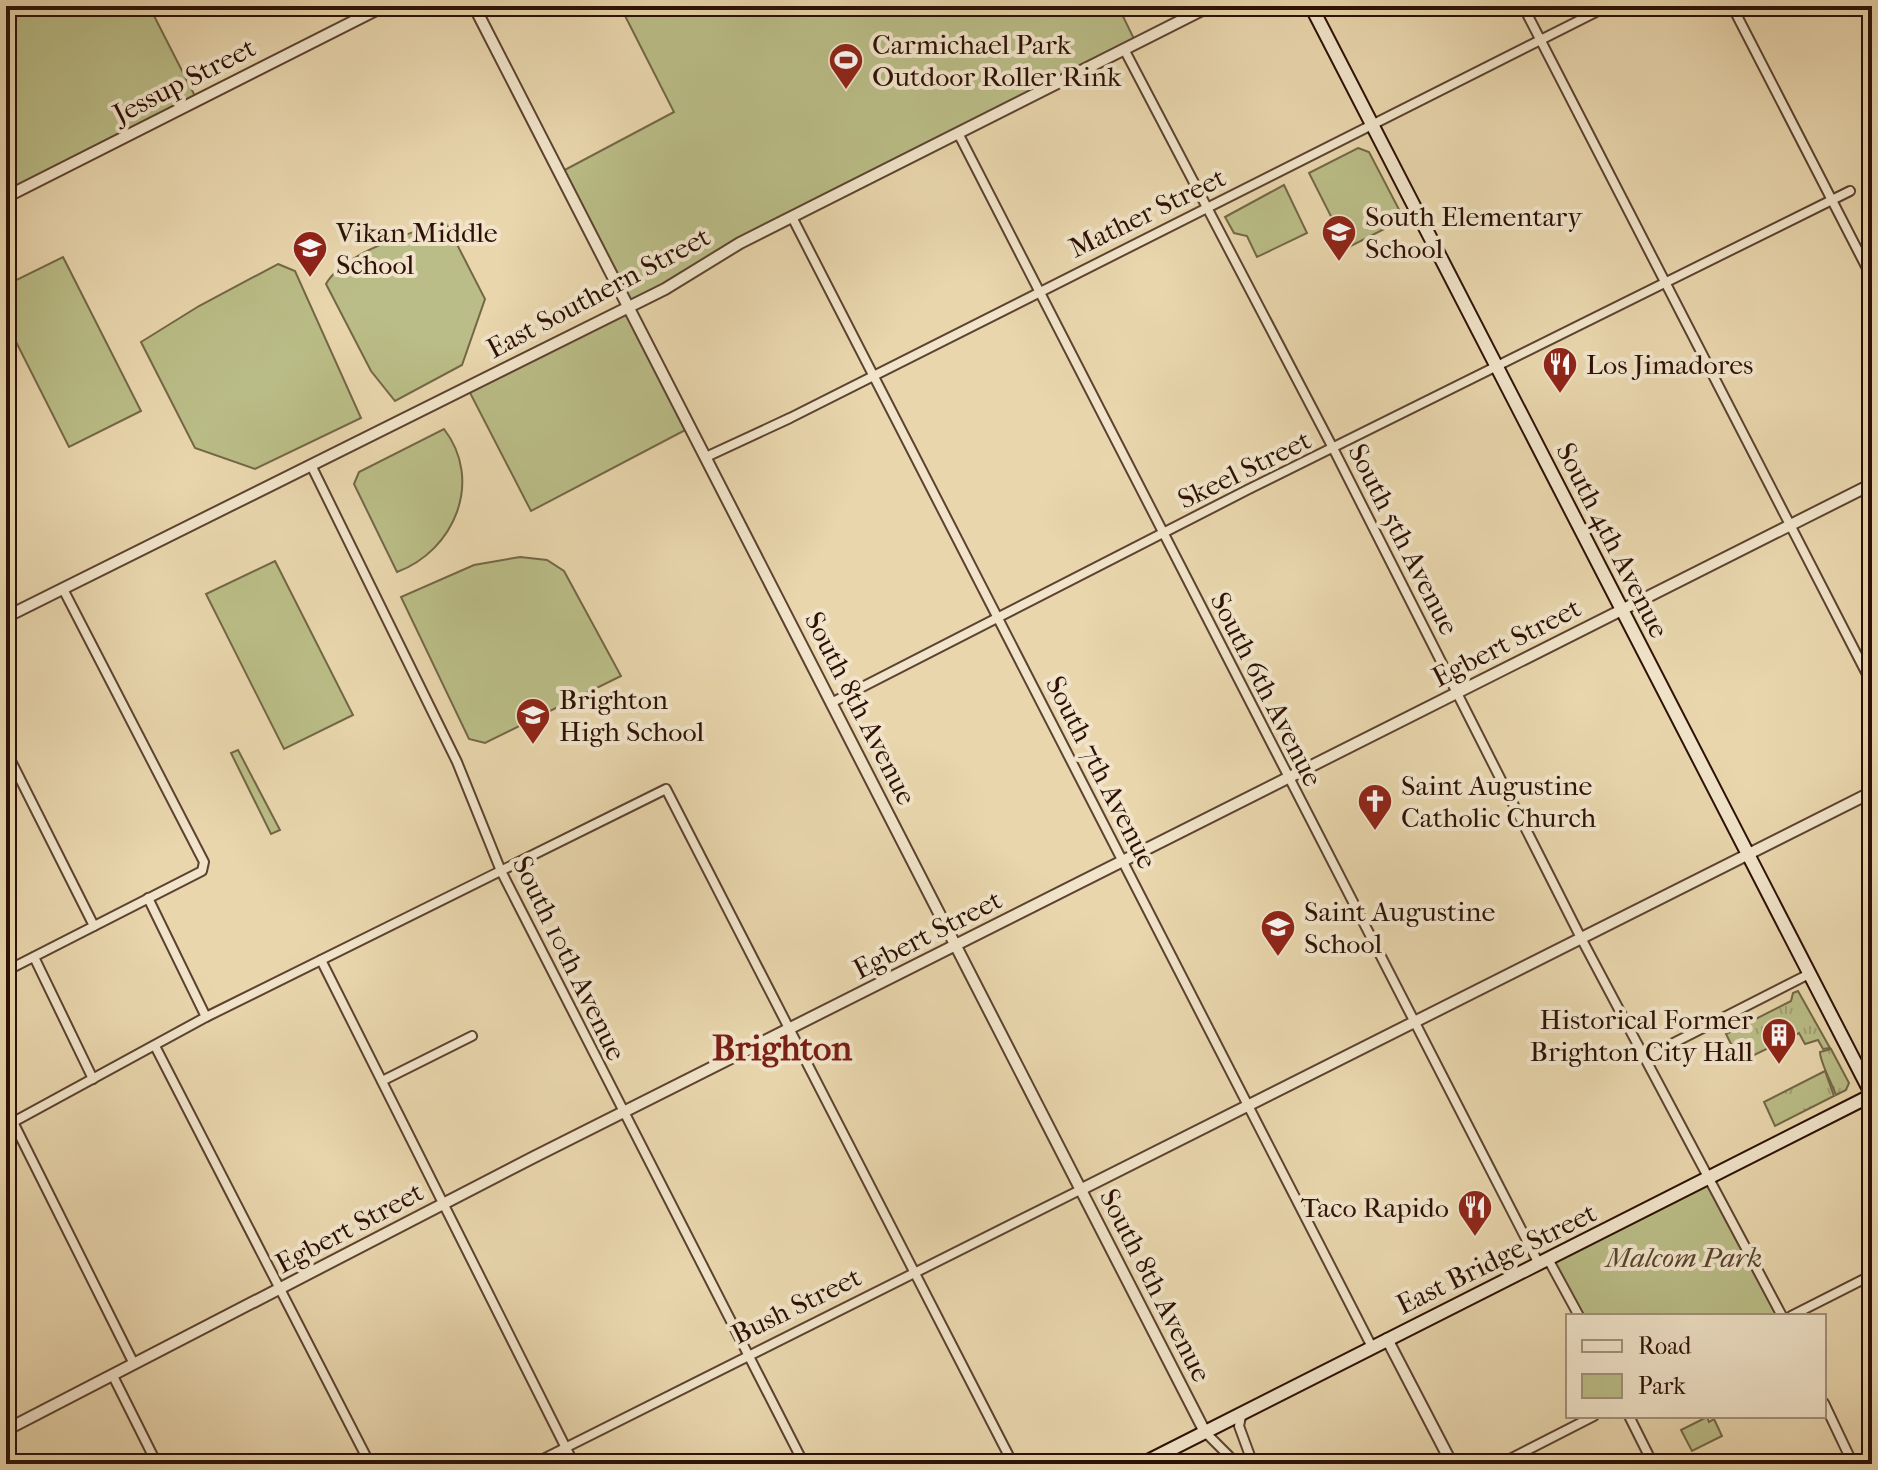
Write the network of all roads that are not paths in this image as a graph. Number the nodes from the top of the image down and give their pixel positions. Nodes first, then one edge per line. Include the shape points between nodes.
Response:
1 (384, 6) edge
2 (474, 6) edge
3 (1210, 6) edge
4 (1311, 6) edge
5 (1523, 6) edge
6 (1608, 6) edge
7 (1732, 6) edge
8 (1541, 39) junction
9 (1124, 49) junction
10 (1374, 123) junction
11 (958, 133) junction
12 (1850, 191) dead end
13 (6, 197) edge
14 (1833, 200) junction
15 (1208, 208) junction
16 (792, 217) junction
17 (1872, 278) edge
18 (1663, 283) junction
19 (1038, 291) junction
20 (628, 307) junction
21 (1498, 366) junction
22 (874, 375) junction
23 (1334, 450) junction
24 (706, 457) junction
25 (311, 465) junction
26 (1872, 484) edge
27 (1790, 526) junction
28 (1161, 534) junction
29 (63, 589) junction
30 (1621, 610) junction
31 (6, 617) edge
32 (998, 617) junction
33 (1872, 684) edge
34 (1457, 694) junction
35 (831, 703) junction
36 (6, 751) edge
37 (1288, 777) junction
38 (1872, 792) edge
39 (1747, 856) junction
40 (1123, 861) junction
41 (501, 871) junction
42 (148, 898) junction
43 (94, 926) junction
44 (1581, 938) junction
45 (955, 945) junction
46 (34, 957) junction
47 (321, 960) junction
48 (6, 971) edge
49 (1809, 974) junction
50 (206, 1017) junction
51 (1415, 1021) junction
52 (791, 1030) junction
53 (472, 1036) dead end
54 (155, 1046) junction
55 (1644, 1058) junction
56 (93, 1079) junction
57 (382, 1081) junction
58 (1872, 1096) edge
59 (1248, 1104) junction
60 (623, 1113) junction
61 (9, 1124) edge
62 (1709, 1179) junction
63 (1080, 1190) junction
64 (444, 1204) junction
65 (1543, 1261) junction
66 (912, 1274) junction
67 (1872, 1275) edge
68 (282, 1289) junction
69 (1578, 1314) edge
70 (1781, 1314) edge
71 (1795, 1314) edge
72 (1387, 1339) junction
73 (1372, 1347) junction
74 (748, 1355) junction
75 (134, 1364) junction
76 (113, 1376) junction
77 (1826, 1407) edge
78 (1242, 1412) junction
79 (1590, 1418) edge
80 (1630, 1418) edge
81 (6, 1430) edge
82 (1205, 1432) junction
83 (566, 1448) junction
84 (6, 1457) edge
85 (1872, 1457) edge
86 (9, 1464) edge
87 (157, 1464) edge
88 (370, 1464) edge
89 (533, 1464) edge
90 (574, 1464) edge
91 (804, 1464) edge
92 (1013, 1464) edge
93 (1142, 1464) edge
94 (1237, 1464) edge
95 (1253, 1464) edge
96 (1452, 1464) edge
97 (1500, 1464) edge
98 (1653, 1464) edge
99 (1856, 1464) edge

1 - 13 street, Jessup Street
2 - 20 street, South 8th Avenue
3 - 9 street, East Southern Street
4 - 10 main road, South 4th Avenue
5 - 8 street
6 - 8 street, Mather Street
7 - 14 street
8 - 10 street, Mather Street
8 - 18 street
9 - 11 street, East Southern Street
9 - 15 street, South 5th Avenue
10 - 15 street, Mather Street
10 - 21 main road, South 4th Avenue
11 - 16 street, East Southern Street
11 - 19 street, South 6th Avenue
12 - 14 street, Skeel Street
14 - 17 street
14 - 18 street, Skeel Street
15 - 19 street, Mather Street
15 - 23 street, South 5th Avenue
16 - 20 street, East Southern Street
16 - 22 street, South 7th Avenue
18 - 21 street, Skeel Street
18 - 27 street
19 - 22 street, Mather Street
19 - 28 street, South 6th Avenue
20 - 24 street, South 8th Avenue
20 - 25 street, East Southern Street
21 - 23 street, Skeel Street
21 - 30 main road, South 4th Avenue
22 - 24 street, Mather Street
22 - 32 street, South 7th Avenue
23 - 28 street, Skeel Street
23 - 34 street, South 5th Avenue
24 - 35 street, South 8th Avenue
25 - 29 street, East Southern Street
25 - 41 street, South 10th Avenue via 457,762
26 - 27 street, Egbert Street
27 - 30 street, Egbert Street
27 - 33 street
28 - 32 street, Skeel Street
28 - 37 street, South 6th Avenue
29 - 31 street, East Southern Street
29 - 42 street via 204,862 202,871
30 - 34 street, Egbert Street
30 - 39 main road, South 4th Avenue
32 - 35 street, Skeel Street
32 - 40 street, South 7th Avenue
34 - 37 street, Egbert Street
34 - 44 street, South 5th Avenue
35 - 45 street, South 8th Avenue
36 - 43 street
37 - 40 street, Egbert Street
37 - 51 street, South 6th Avenue
38 - 39 street
39 - 44 street
39 - 49 main road, South 4th Avenue
40 - 45 street, Egbert Street
40 - 59 street, South 7th Avenue
41 - 47 street
41 - 52 street via 666,789
41 - 60 street, South 10th Avenue
42 - 43 street
42 - 50 street
43 - 46 street
44 - 51 street
44 - 55 street, South 5th Avenue
45 - 52 street, Egbert Street
45 - 63 street, South 8th Avenue
46 - 48 street
46 - 56 street
47 - 50 street
47 - 57 street
49 - 55 street
49 - 58 main road, South 4th Avenue
50 - 54 street
51 - 59 street
51 - 65 street, South 6th Avenue
52 - 60 street, Egbert Street
52 - 66 street
53 - 57 street
54 - 56 street
54 - 68 street
55 - 62 street, South 5th Avenue
56 - 61 street
57 - 64 street
58 - 62 main road, East Bridge Street
59 - 63 street
59 - 73 street, South 7th Avenue
60 - 64 street, Egbert Street
60 - 74 street, South 10th Avenue
61 - 75 street
62 - 65 main road, East Bridge Street
62 - 70 street, South 5th Avenue
63 - 66 street, Bush Street
63 - 82 street, South 8th Avenue
64 - 68 street, Egbert Street
64 - 83 street
65 - 69 street, South 6th Avenue
65 - 72 main road, East Bridge Street
66 - 74 street, Bush Street
66 - 92 street
67 - 71 street
68 - 75 street, Egbert Street
68 - 88 street
72 - 73 main road, East Bridge Street
72 - 96 street
73 - 78 main road, East Bridge Street
74 - 83 street, Bush Street
74 - 91 street, South 10th Avenue
75 - 76 street, Egbert Street
76 - 81 street, Egbert Street
76 - 87 street
77 - 99 street
78 - 82 main road, East Bridge Street
78 - 95 street via 1239,1426
79 - 97 street
80 - 98 street
82 - 93 main road, East Bridge Street
82 - 94 street
83 - 89 street, Bush Street
83 - 90 street
84 - 86 street
85 - 99 street

